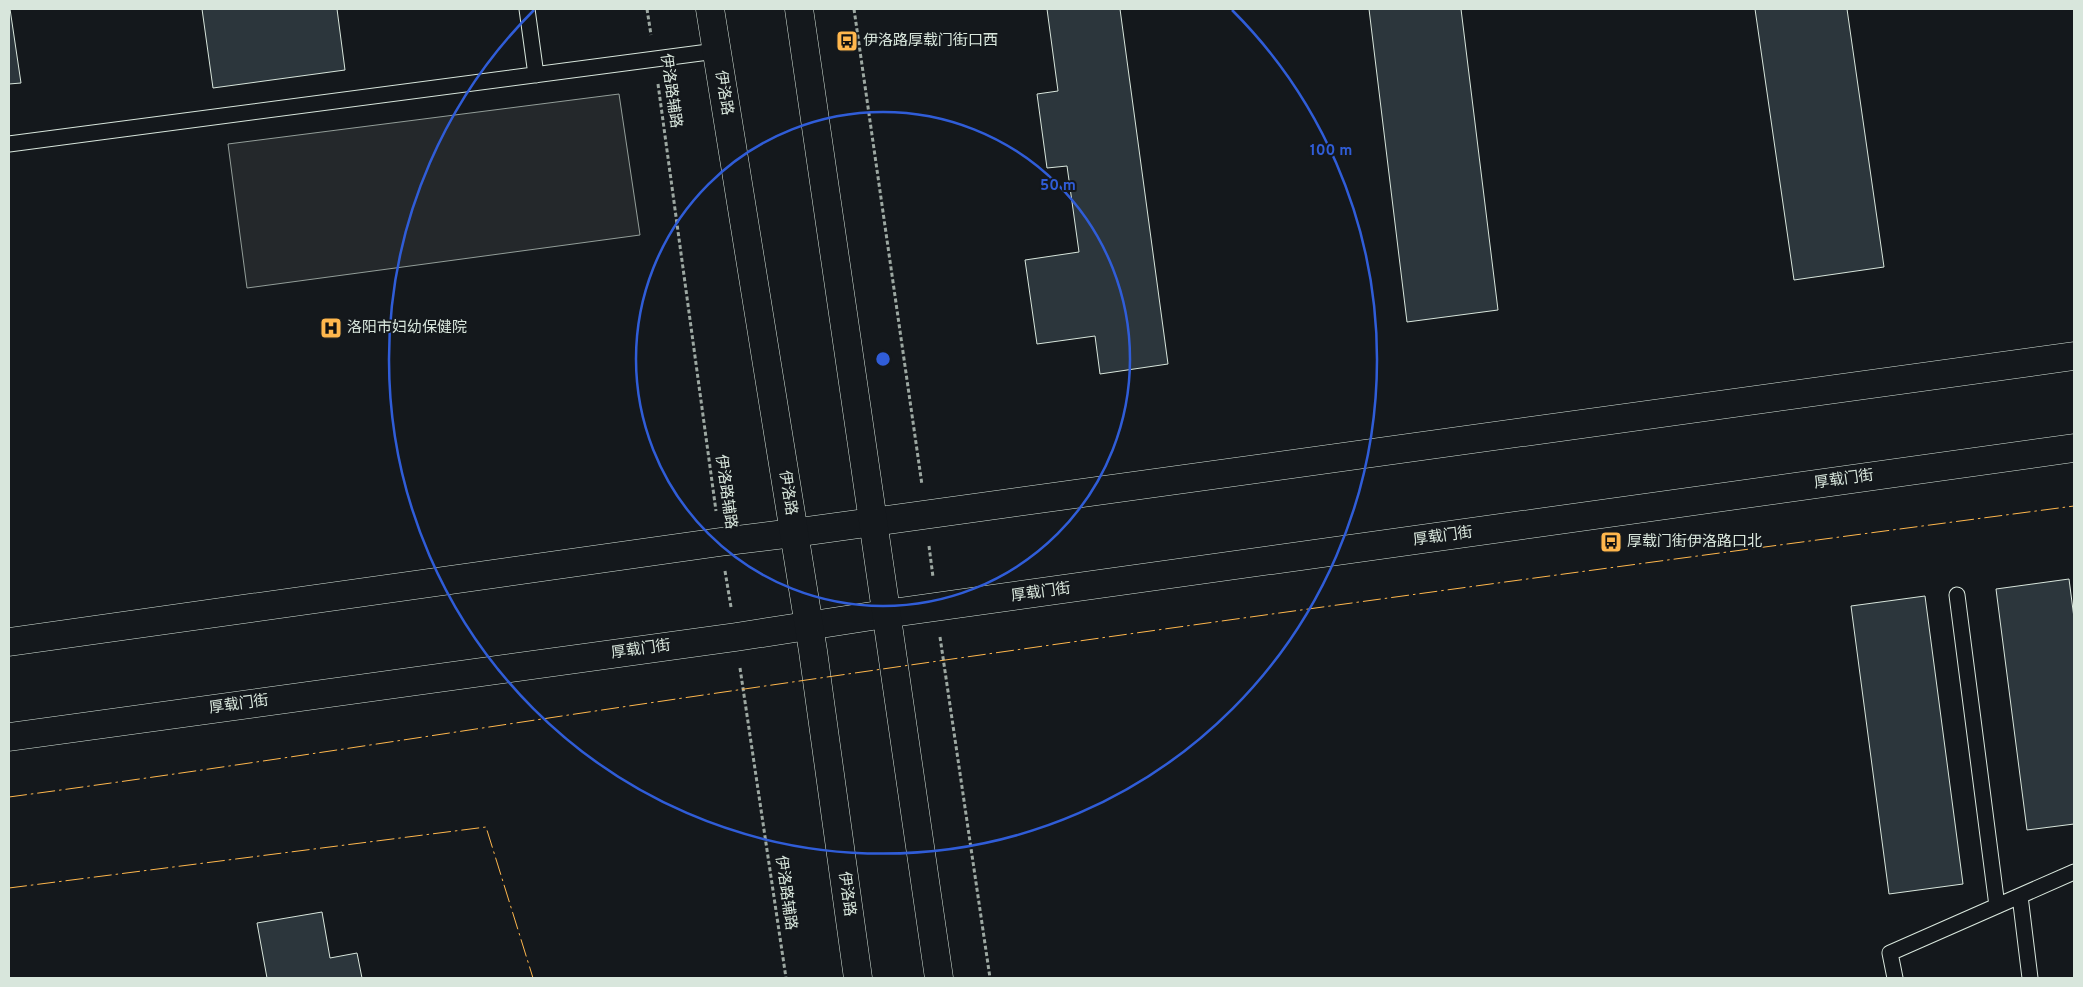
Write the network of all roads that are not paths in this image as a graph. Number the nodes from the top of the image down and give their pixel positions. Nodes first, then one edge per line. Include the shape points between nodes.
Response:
1 (527, 9) edge
2 (710, 9) edge
3 (799, 9) edge
4 (716, 51) junction
5 (536, 75) junction
6 (9, 144) edge
7 (2074, 356) edge
8 (2074, 448) edge
9 (873, 522) junction
10 (794, 533) junction
11 (1957, 594) dead end
12 (885, 614) junction
13 (809, 625) junction
14 (9, 642) edge
15 (9, 737) edge
16 (2074, 872) edge
17 (2020, 896) junction
18 (1997, 906) junction
19 (858, 978) edge
20 (939, 978) edge
21 (1895, 978) edge
22 (2030, 978) edge

1 - 5 lane
2 - 4 main road, 伊洛路
3 - 9 main road
4 - 5 lane
4 - 10 main road, 伊洛路
5 - 6 lane
7 - 9 main road
8 - 12 main road, 厚载门街
9 - 10 main road
9 - 12 main road
10 - 13 main road, 伊洛路
10 - 14 main road
11 - 18 lane
12 - 13 main road, 厚载门街
12 - 20 main road
13 - 15 main road, 厚载门街
13 - 19 main road, 伊洛路
16 - 17 lane
17 - 18 lane
17 - 22 lane
18 - 21 lane via 1890,953

